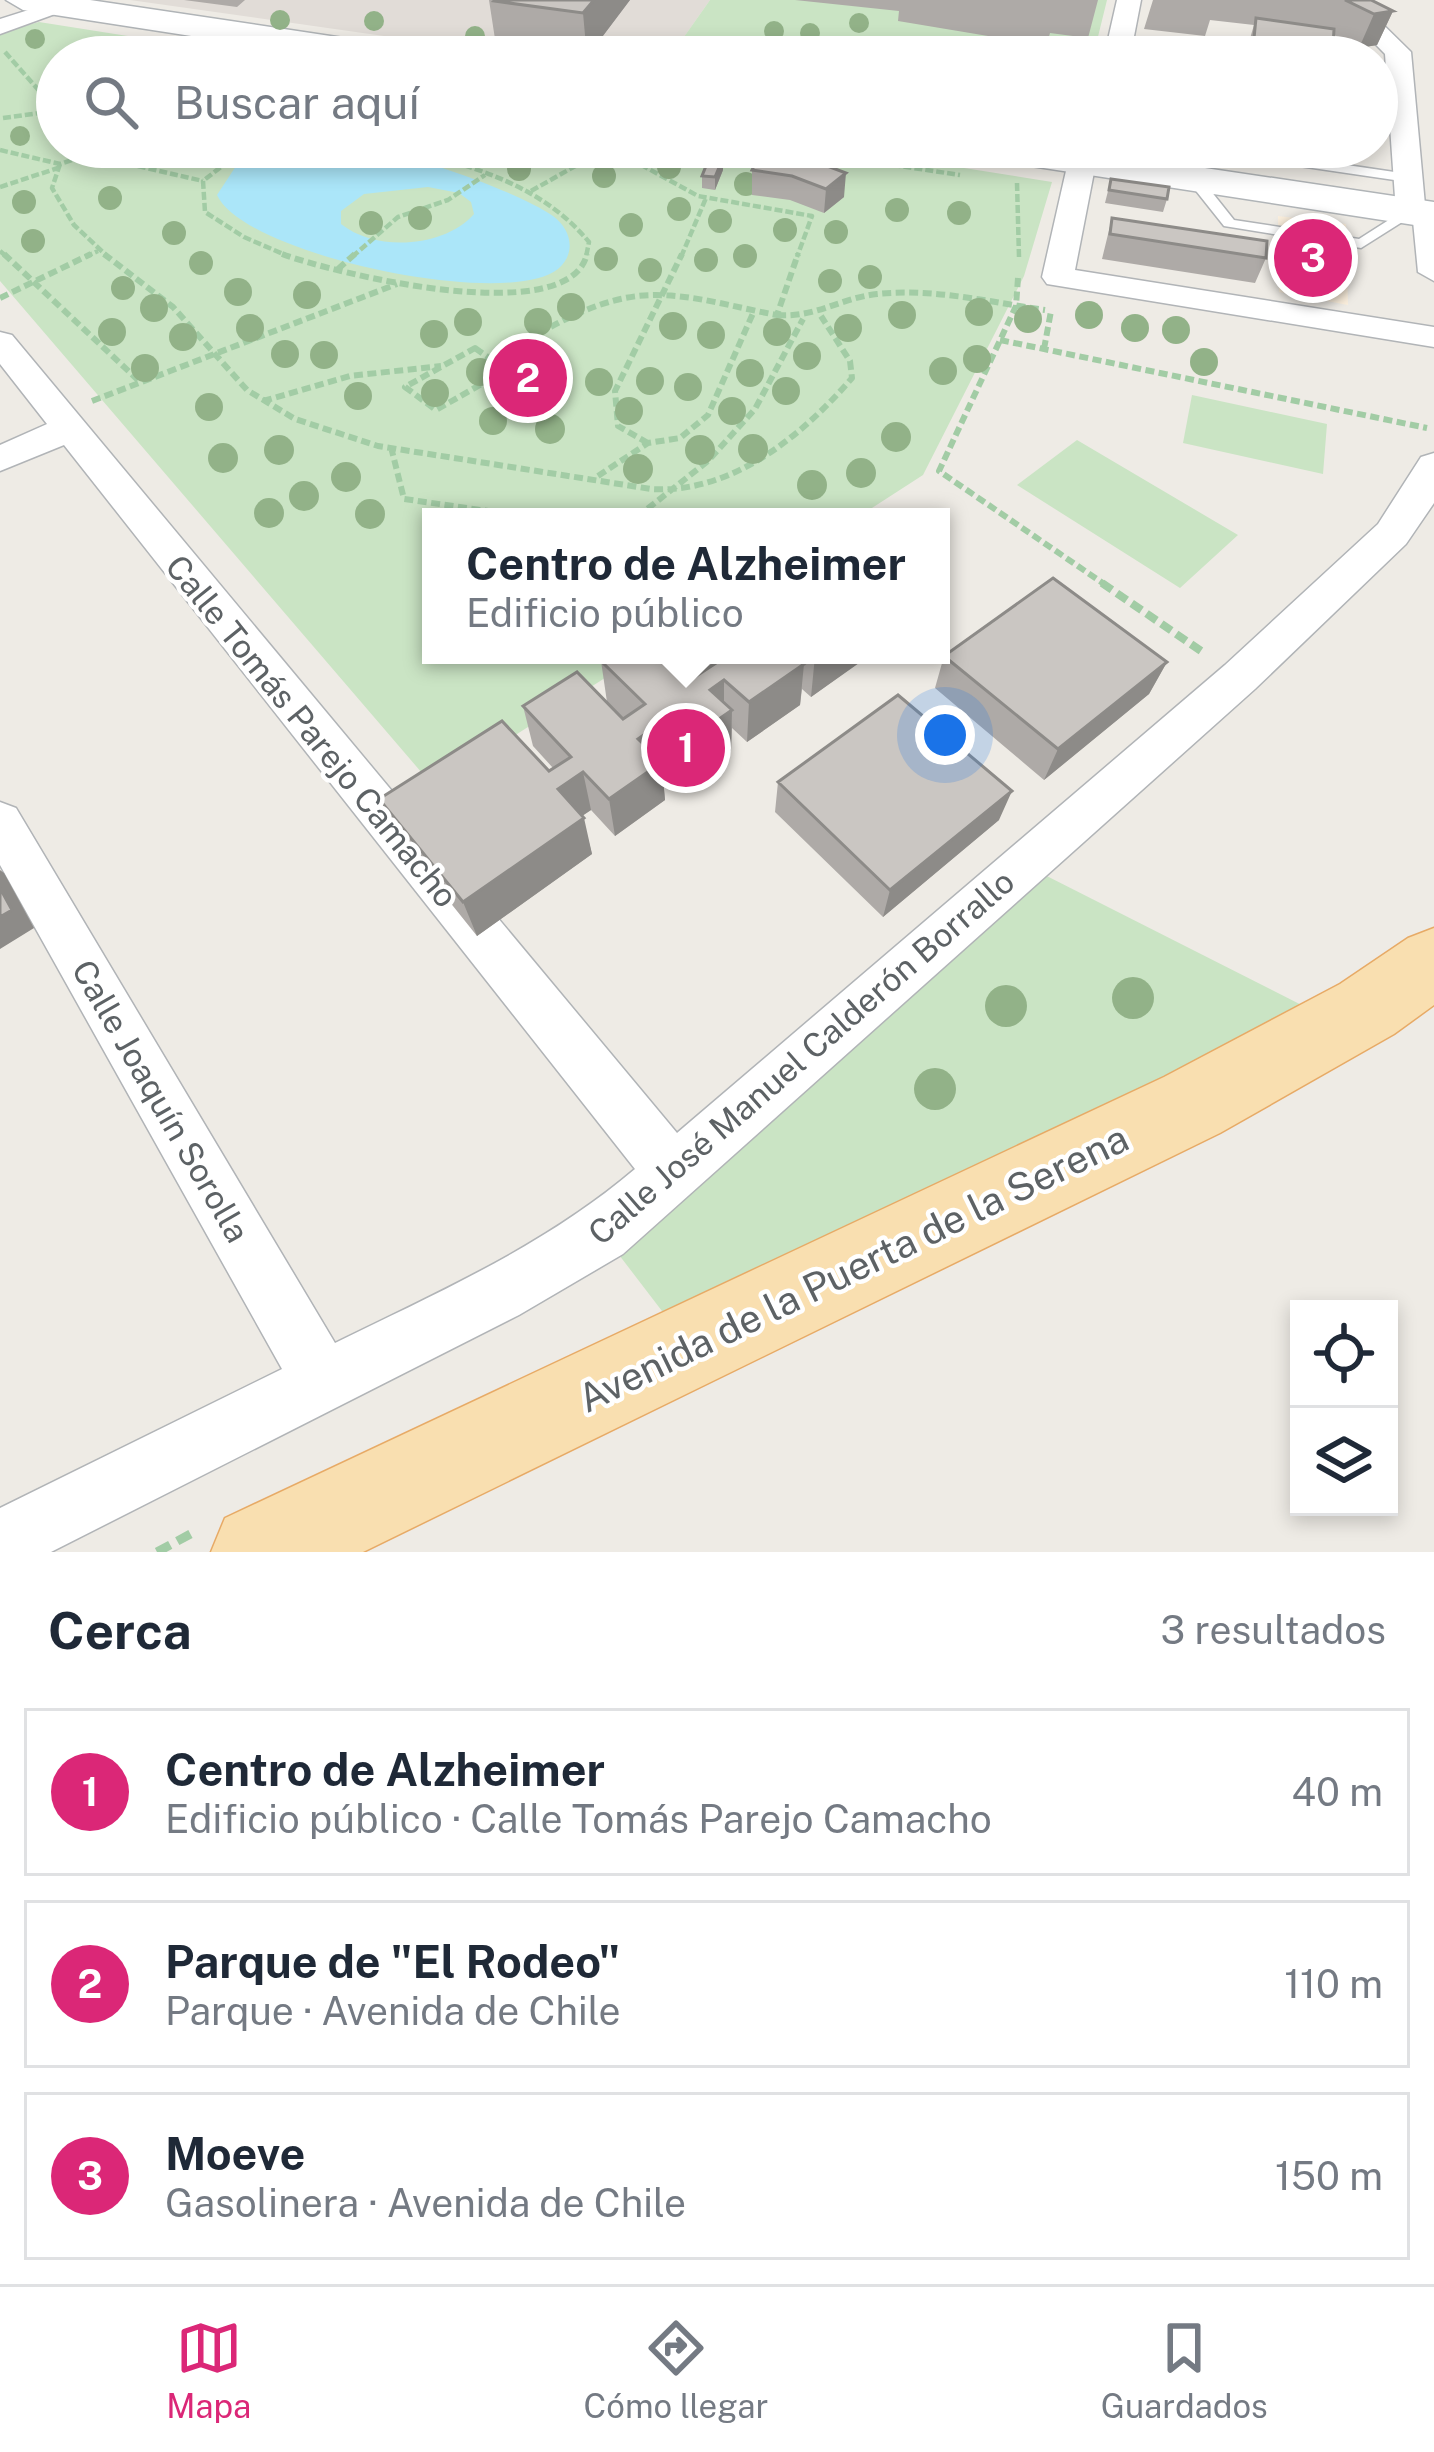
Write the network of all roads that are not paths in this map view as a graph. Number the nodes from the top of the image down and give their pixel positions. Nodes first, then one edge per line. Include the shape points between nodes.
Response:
1 (23, 0) edge
2 (1129, 0) edge
3 (65, 7) junction
4 (1338, 10) edge
5 (0, 28) edge
6 (258, 36) edge
7 (1121, 36) edge
8 (1384, 36) edge
9 (1398, 52) edge
10 (1089, 168) edge
11 (1223, 168) edge
12 (1420, 205) edge
13 (1434, 272) edge
14 (1434, 337) edge
15 (0, 342) edge
16 (62, 422) junction
17 (0, 459) edge
18 (1434, 466) edge
19 (0, 822) edge
20 (1434, 962) edge
21 (674, 1173) junction
22 (322, 1380) junction
23 (0, 1543) edge
24 (259, 1552) edge

1 - 3 street
2 - 7 street
3 - 5 street
3 - 6 street
4 - 8 street
9 - 12 street
10 - 14 street via 1058,277
11 - 12 street
12 - 13 street
15 - 16 street, Calle Tomás Parejo Camacho
16 - 17 street
16 - 21 street, Calle Tomás Parejo Camacho
18 - 21 street, Calle José Manuel Calderón Borrallo via 1392,534 1240,677
19 - 22 street, Calle Joaquín Sorolla
20 - 24 main road, Avenida de la Puerta de la Serena via 1367,1010 1192,1106
21 - 22 street, Calle José Manuel Calderón Borrallo via 603,1234
22 - 23 street, Calle José Manuel Calderón Borrallo

